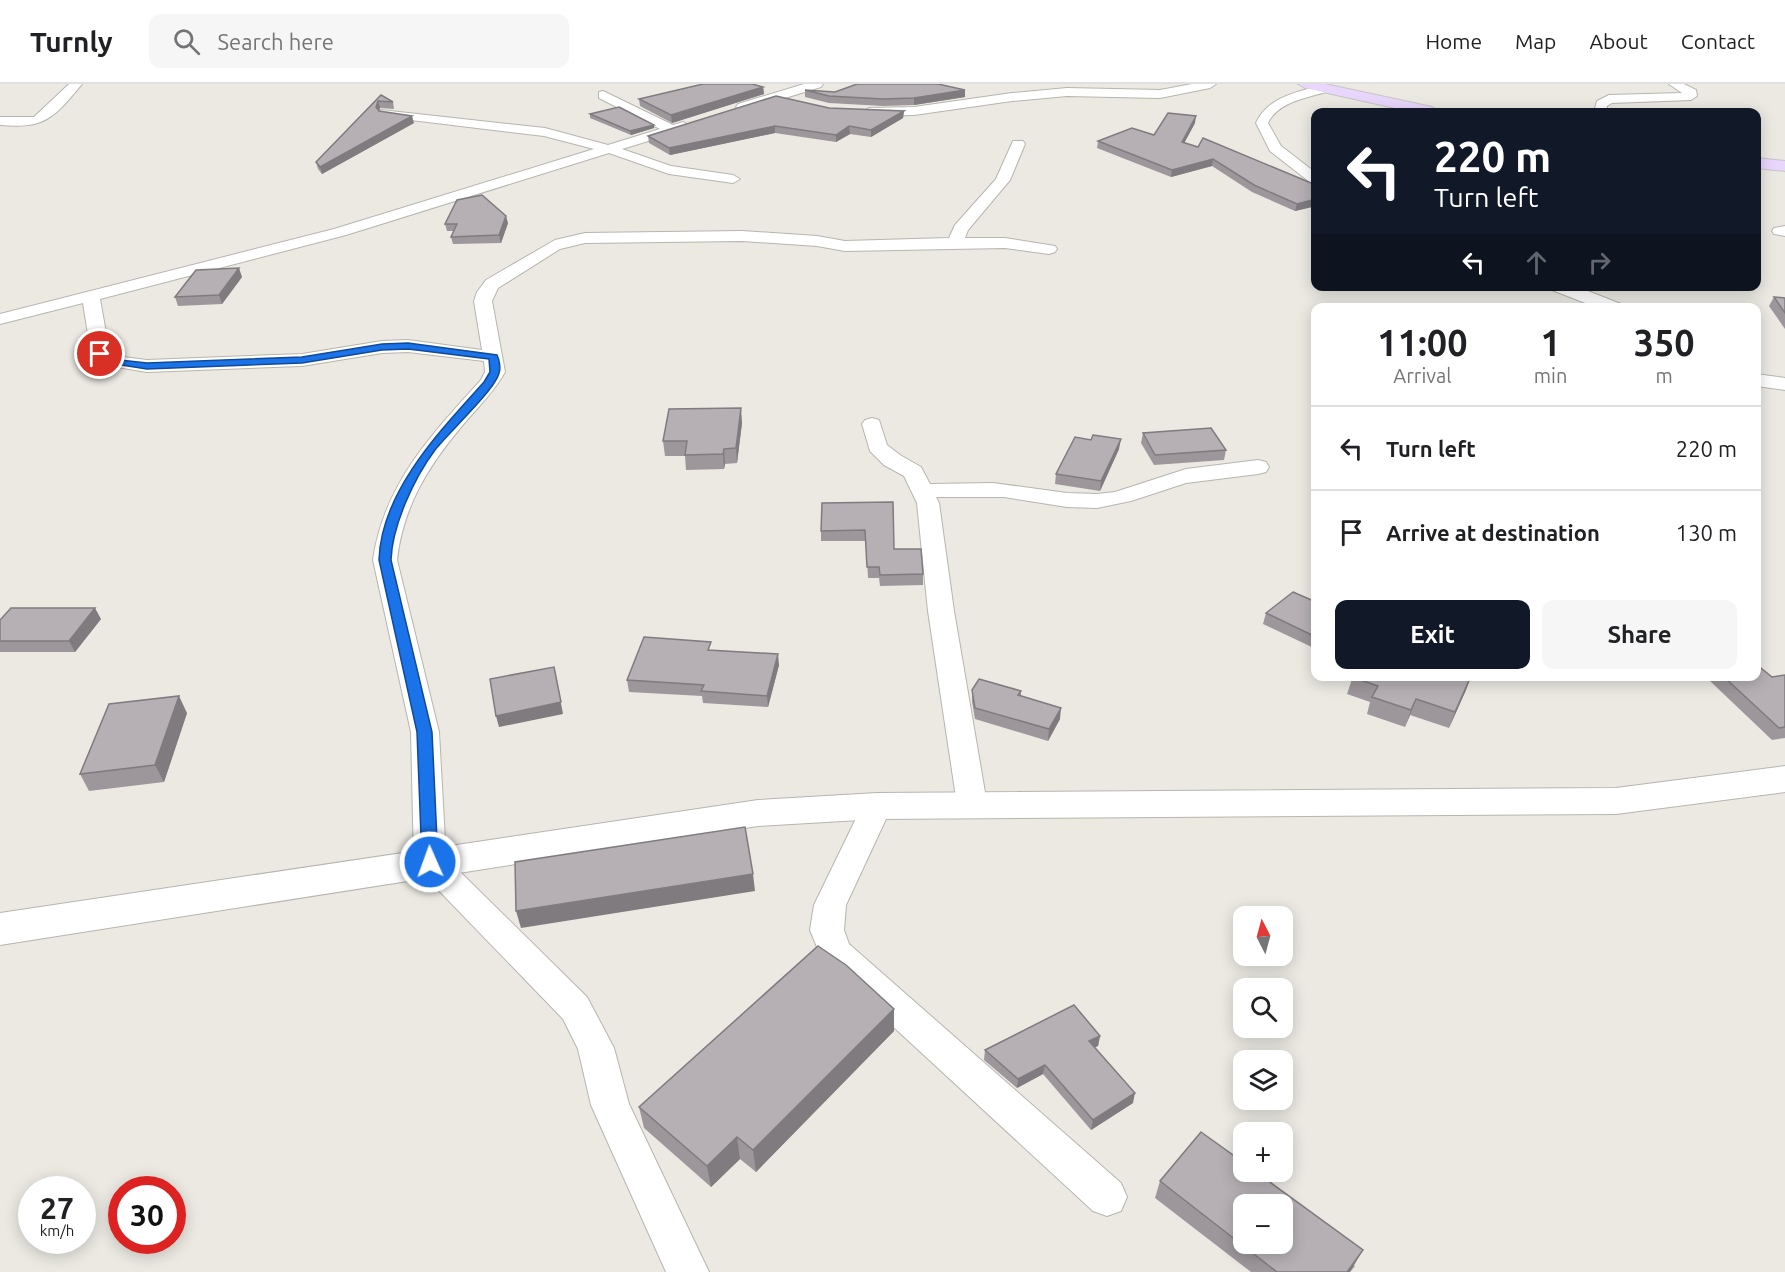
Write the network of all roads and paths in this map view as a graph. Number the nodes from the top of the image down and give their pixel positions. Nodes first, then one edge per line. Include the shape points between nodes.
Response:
1 (76, 84) edge
2 (817, 84) edge
3 (1210, 84) edge
4 (1305, 84) edge
5 (1675, 84) edge
6 (1322, 89) junction
7 (603, 95) dead end
8 (776, 97) junction
9 (797, 103) edge
10 (1399, 108) edge
11 (1600, 108) edge
12 (858, 111) edge
13 (386, 113) edge
14 (723, 113) edge
15 (702, 120) edge
16 (0, 121) edge
17 (671, 129) junction
18 (1018, 144) dead end
19 (609, 149) junction
20 (1761, 164) edge
21 (1785, 166) edge
22 (1311, 176) edge
23 (733, 179) dead end
24 (958, 243) junction
25 (1049, 249) dead end
26 (1571, 291) edge
27 (91, 296) junction
28 (1602, 303) edge
29 (0, 319) edge
30 (494, 357) junction
31 (1761, 381) edge
32 (1785, 384) edge
33 (872, 424) dead end
34 (1258, 467) dead end
35 (924, 491) junction
36 (1785, 779) edge
37 (972, 804) junction
38 (877, 806) junction
39 (430, 862) junction
40 (0, 930) edge
41 (1107, 1197) dead end
42 (688, 1272) edge

1 - 16 street via 60,97 45,119 35,123
2 - 8 street
3 - 12 street via 1160,94 1066,92 914,111
4 - 6 main road
5 - 11 street via 1691,96 1609,99
6 - 10 main road
6 - 22 street via 1291,98 1270,110 1262,123 1275,148
7 - 17 street
8 - 9 street
8 - 14 street
13 - 19 street via 513,126
15 - 17 street
17 - 19 street
18 - 24 street via 1003,180 961,228
19 - 23 street via 669,170
19 - 27 street via 340,232
20 - 21 main road
24 - 25 street via 1005,243
24 - 30 street via 853,246 719,236 568,240 492,284 486,292 483,301
26 - 28 street
27 - 29 street
27 - 30 street via 100,354 118,362 147,366 302,360 408,346
30 - 39 street via 495,372 489,383 429,450 404,494 386,541 385,560 425,732
31 - 32 street
33 - 35 street via 878,447 913,472
34 - 35 street via 1182,477 1123,498 1099,501 968,489
35 - 37 street
36 - 37 street via 1616,801
37 - 38 street
38 - 39 street via 758,813
38 - 41 street via 830,905 827,930 835,952
39 - 40 street
39 - 42 street via 575,1008 596,1048 610,1105

